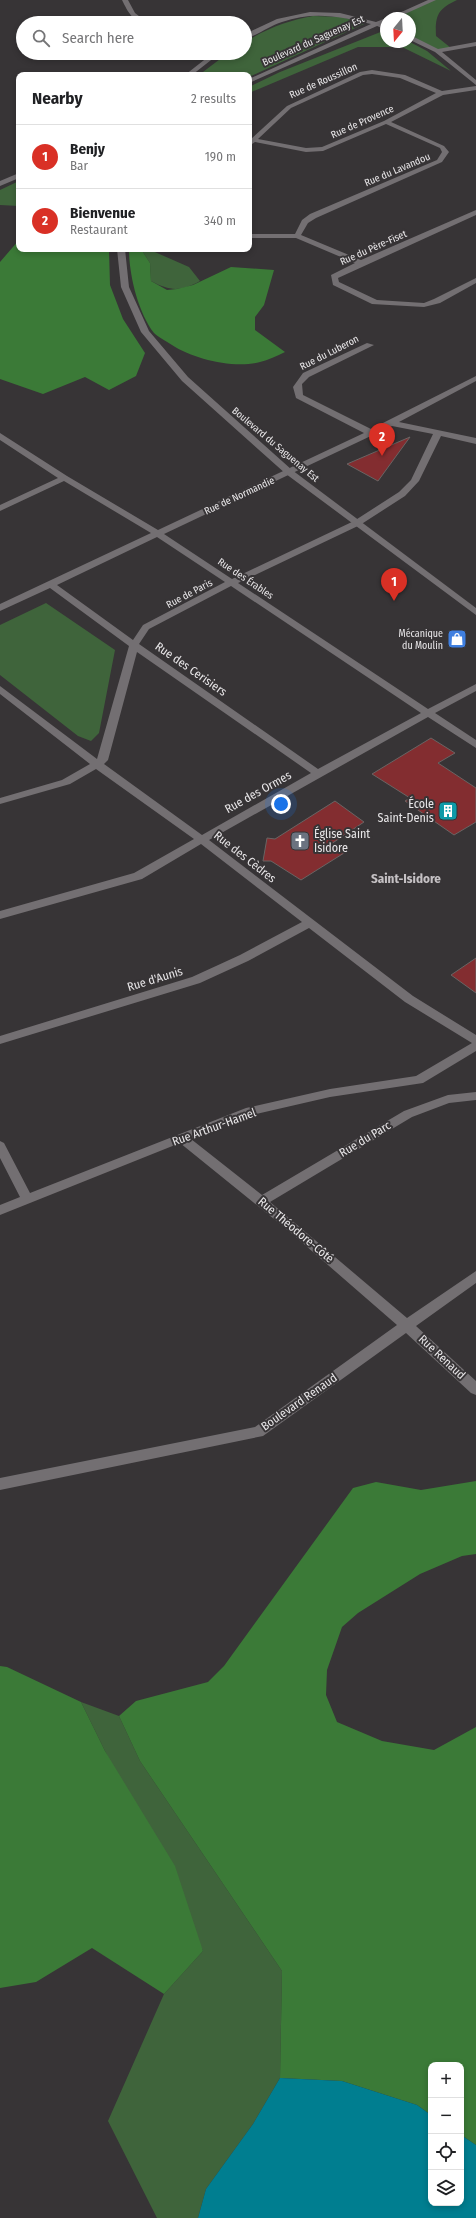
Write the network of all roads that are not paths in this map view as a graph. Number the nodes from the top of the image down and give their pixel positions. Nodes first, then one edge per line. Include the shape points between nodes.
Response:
1 (125, 0) edge
2 (433, 0) edge
3 (406, 12) edge
4 (135, 16) edge
5 (380, 23) edge
6 (377, 24) junction
7 (380, 25) edge
8 (252, 33) edge
9 (416, 40) edge
10 (476, 44) edge
11 (437, 51) junction
12 (208, 60) edge
13 (192, 72) edge
14 (252, 80) edge
15 (476, 83) edge
16 (476, 88) edge
17 (441, 93) junction
18 (386, 122) junction
19 (252, 141) edge
20 (252, 142) edge
21 (16, 176) edge
22 (0, 184) edge
23 (476, 212) edge
24 (252, 236) edge
25 (297, 236) junction
26 (121, 252) edge
27 (361, 263) junction
28 (476, 280) edge
29 (370, 345) dead end
30 (476, 378) edge
31 (391, 423) junction
32 (369, 432) junction
33 (438, 433) junction
34 (0, 436) edge
35 (476, 441) edge
36 (289, 472) junction
37 (64, 478) junction
38 (0, 508) edge
39 (357, 523) junction
40 (157, 533) junction
41 (232, 582) junction
42 (50, 584) junction
43 (0, 608) edge
44 (476, 612) edge
45 (134, 645) junction
46 (476, 687) edge
47 (0, 690) edge
48 (429, 714) junction
49 (476, 745) edge
50 (98, 765) junction
51 (318, 774) junction
52 (0, 801) edge
53 (201, 839) junction
54 (0, 915) edge
55 (310, 923) junction
56 (0, 1040) edge
57 (476, 1040) edge
58 (476, 1046) edge
59 (476, 1096) edge
60 (181, 1138) junction
61 (0, 1146) edge
62 (27, 1198) junction
63 (262, 1201) junction
64 (0, 1210) edge
65 (476, 1276) edge
66 (407, 1325) junction
67 (476, 1389) edge
68 (0, 1484) edge

1 - 4 street
2 - 3 street
5 - 6 street, Boulevard du Saguenay Est
6 - 7 street
6 - 8 street via 342,14 304,13 278,20
6 - 14 street, Boulevard du Saguenay Est
9 - 11 street
10 - 11 street
11 - 15 street
12 - 13 street
16 - 17 street, Rue de Provence
17 - 18 street, Rue de Provence
17 - 19 street, Rue de Roussillon via 389,72 372,70 289,107
18 - 20 street, Rue de Provence via 323,149 306,150
18 - 25 street, Rue du Lavandou via 442,147 446,152 444,157 440,161 313,216 305,222
21 - 22 street
23 - 27 street, Rue du Père-Fiset
24 - 25 street
25 - 27 street
26 - 36 street, Boulevard du Saguenay Est via 125,287 145,332 185,379
27 - 28 street, Rue du Père-Fiset via 334,277 336,283 375,302 390,305 424,305 437,301
29 - 32 street, Rue du Luberon via 306,375 297,382 296,390 299,396
30 - 31 street, Rue de Normandie
31 - 32 street, Rue de Normandie
31 - 33 street
32 - 36 street, Rue de Normandie
33 - 35 street
33 - 39 street, Rue de Paris via 423,467 411,485 402,494
34 - 37 street, Rue des Érables
36 - 39 street, Boulevard du Saguenay Est
36 - 40 street, Rue de Normandie
37 - 38 street
37 - 40 street, Rue des Érables
39 - 41 street, Rue de Paris
39 - 44 street, Boulevard du Saguenay Est
40 - 41 street, Rue des Érables
40 - 42 street, Rue de Normandie
41 - 45 street, Rue de Paris via 146,628
41 - 48 street, Rue des Érables
42 - 43 street, Rue de Normandie
42 - 45 street, Rue des Cerisiers
45 - 50 street, Rue de Paris via 104,760
45 - 51 street, Rue des Cerisiers
46 - 48 street, Rue des Ormes
47 - 50 street, Rue des Cèdres
48 - 49 street, Rue des Érables
48 - 51 street, Rue des Ormes
50 - 52 street via 66,782
50 - 53 street, Rue des Cèdres
51 - 53 street, Rue des Ormes
53 - 54 street, Rue des Ormes via 138,876
53 - 55 street, Rue des Cèdres
55 - 56 street, Rue d'Aunis via 196,980
55 - 57 street, Rue des Cèdres via 408,999
58 - 60 street, Rue Arthur-Hamel via 419,1080 330,1093 246,1112
59 - 63 street, Rue du Parc via 448,1100 408,1114
60 - 62 street, Rue Arthur-Hamel
60 - 63 street, Rue Théodore-Côté
61 - 62 street
62 - 64 street, Rue Arthur-Hamel
63 - 66 street, Rue Théodore-Côté
65 - 66 street, Boulevard Renaud
66 - 67 street, Rue Renaud
66 - 68 street, Boulevard Renaud via 258,1432

